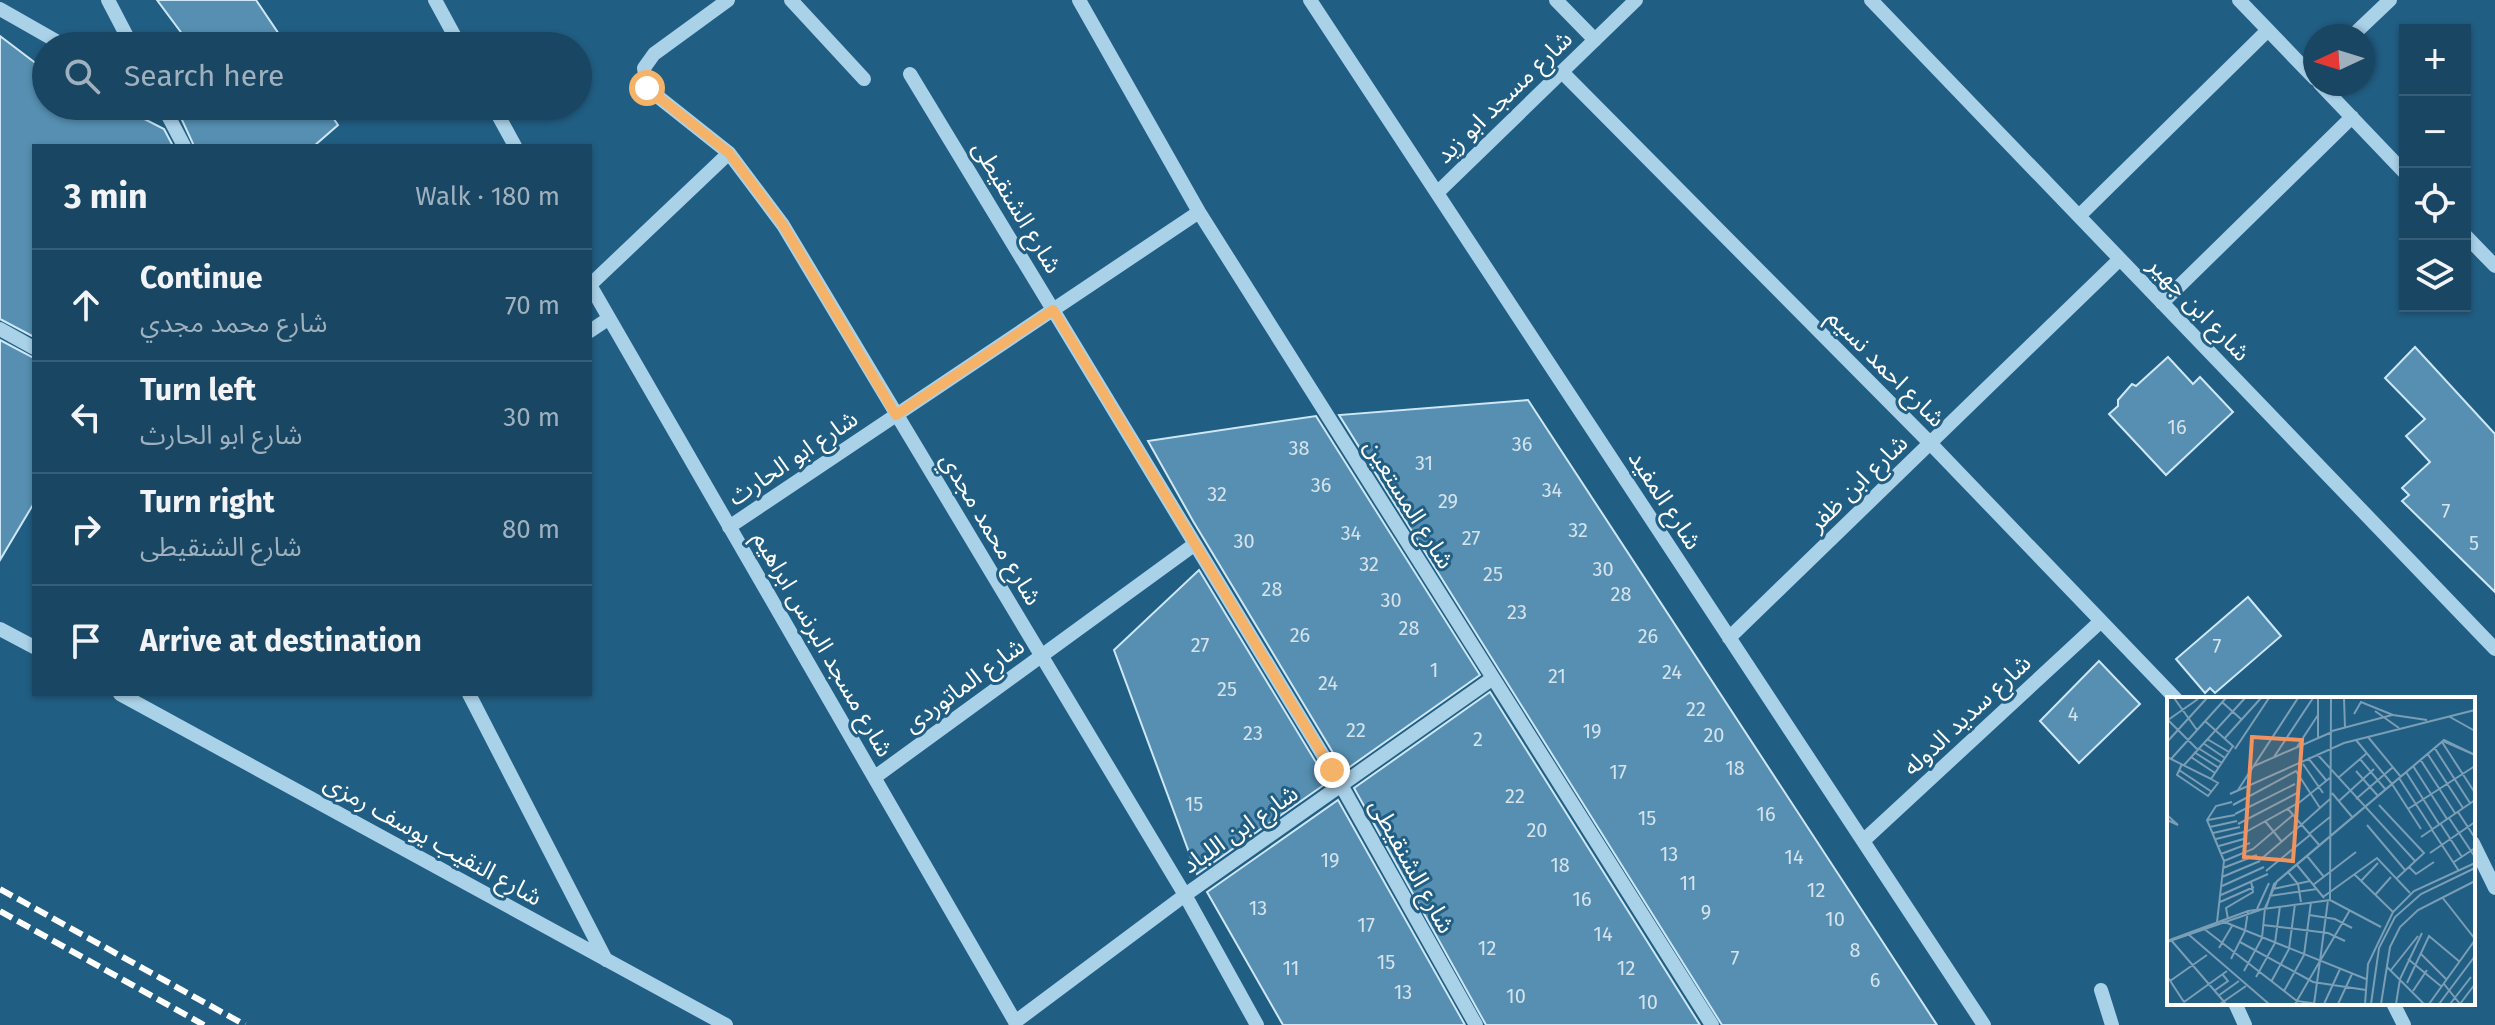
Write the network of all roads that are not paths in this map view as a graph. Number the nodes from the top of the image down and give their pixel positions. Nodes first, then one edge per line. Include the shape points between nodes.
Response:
1 (108, 0) edge
2 (435, 0) edge
3 (728, 0) edge
4 (791, 0) edge
5 (1079, 0) edge
6 (1310, 0) edge
7 (1556, 0) edge
8 (1636, 0) edge
9 (1871, 0) edge
10 (2239, 0) edge
11 (2390, 0) edge
12 (0, 9) edge
13 (2365, 24) edge
14 (2268, 30) junction
15 (40, 32) edge
16 (125, 32) edge
17 (452, 32) edge
18 (1595, 40) junction
19 (2303, 65) edge
20 (1562, 72) junction
21 (910, 74) dead end
22 (864, 79) dead end
23 (2333, 96) edge
24 (2352, 117) junction
25 (170, 120) edge
26 (501, 120) edge
27 (183, 144) edge
28 (514, 144) edge
29 (729, 153) junction
30 (2400, 168) edge
31 (1437, 193) junction
32 (1199, 212) junction
33 (2079, 216) junction
34 (2470, 240) edge
35 (2120, 259) junction
36 (2495, 266) edge
37 (592, 283) edge
38 (592, 289) edge
39 (2162, 303) junction
40 (1053, 310) junction
41 (608, 319) junction
42 (0, 329) edge
43 (592, 330) edge
44 (32, 347) edge
45 (896, 415) junction
46 (1930, 443) junction
47 (729, 527) junction
48 (1195, 544) junction
49 (2101, 621) junction
50 (0, 629) edge
51 (1729, 638) junction
52 (32, 646) edge
53 (2495, 649) edge
54 (1041, 656) junction
55 (1493, 678) junction
56 (124, 696) edge
57 (470, 696) edge
58 (2174, 697) edge
59 (875, 777) junction
60 (1341, 785) junction
61 (1863, 841) junction
62 (2475, 847) edge
63 (2495, 888) edge
64 (1185, 895) junction
65 (606, 960) junction
66 (2101, 990) dead end
67 (2236, 1005) edge
68 (2394, 1005) edge
69 (1016, 1023) edge
70 (726, 1025) edge
71 (1257, 1025) edge
72 (1476, 1025) edge
73 (1712, 1025) edge
74 (1984, 1025) edge
75 (2112, 1025) edge
76 (2245, 1025) edge
77 (2404, 1025) edge

1 - 16 street
2 - 17 street
3 - 29 street, شارع محمد مجدي via 654,54 644,68 647,88
4 - 22 street
5 - 32 street, شارع المستعين
6 - 31 street, شارع المفيد
7 - 18 street
8 - 18 street, شارع مسجد ابو زيد
9 - 33 street, شارع ابن جهير
10 - 14 street
11 - 13 street
12 - 15 street
14 - 19 street
14 - 33 street
18 - 20 street, شارع مسجد ابو زيد
20 - 31 street, شارع مسجد ابو زيد
20 - 46 street, شارع احمد نسيم
21 - 40 street, شارع الشنقيطى
23 - 24 street
24 - 30 street
24 - 39 street
25 - 27 street
26 - 28 street
29 - 37 street
29 - 45 street, شارع محمد مجدي via 783,225
31 - 51 street, شارع المفيد
32 - 40 street, شارع ابو الحارث
32 - 55 street, شارع المستعين
33 - 35 street, شارع ابن جهير
34 - 36 street
35 - 39 street, شارع ابن جهير
35 - 46 street, شارع ابن ظفر
38 - 41 street, شارع مسجد البرنس ابراهيم
39 - 53 street, شارع ابن جهير
40 - 45 street, شارع ابو الحارث
40 - 48 street, شارع الشنقيطى
41 - 43 street
41 - 47 street, شارع مسجد البرنس ابراهيم
42 - 44 street
45 - 47 street, شارع ابو الحارث
45 - 54 street, شارع محمد مجدي
46 - 49 street, شارع احمد نسيم
46 - 51 street, شارع ابن ظفر
47 - 59 street, شارع مسجد البرنس ابراهيم
48 - 54 street, شارع الماتوردى
48 - 60 street, شارع الشنقيطى
49 - 58 street, شارع احمد نسيم
49 - 61 street, شارع سديد الدوله
50 - 52 street
51 - 61 street, شارع المفيد
54 - 59 street, شارع الماتوردى
54 - 64 street, شارع محمد مجدي
55 - 60 street, شارع ابن اللباد
55 - 73 street, شارع المستعين
56 - 65 street, شارع النقيب يوسف رمزى
57 - 65 street
59 - 69 street, شارع مسجد البرنس ابراهيم
60 - 64 street, شارع ابن اللباد
60 - 72 street, شارع الشنقيطى
61 - 74 street, شارع المفيد
62 - 63 street
64 - 69 street, شارع ابن اللباد
64 - 71 street, شارع محمد مجدي
65 - 70 street, شارع النقيب يوسف رمزى
66 - 75 street
67 - 76 street
68 - 77 street

